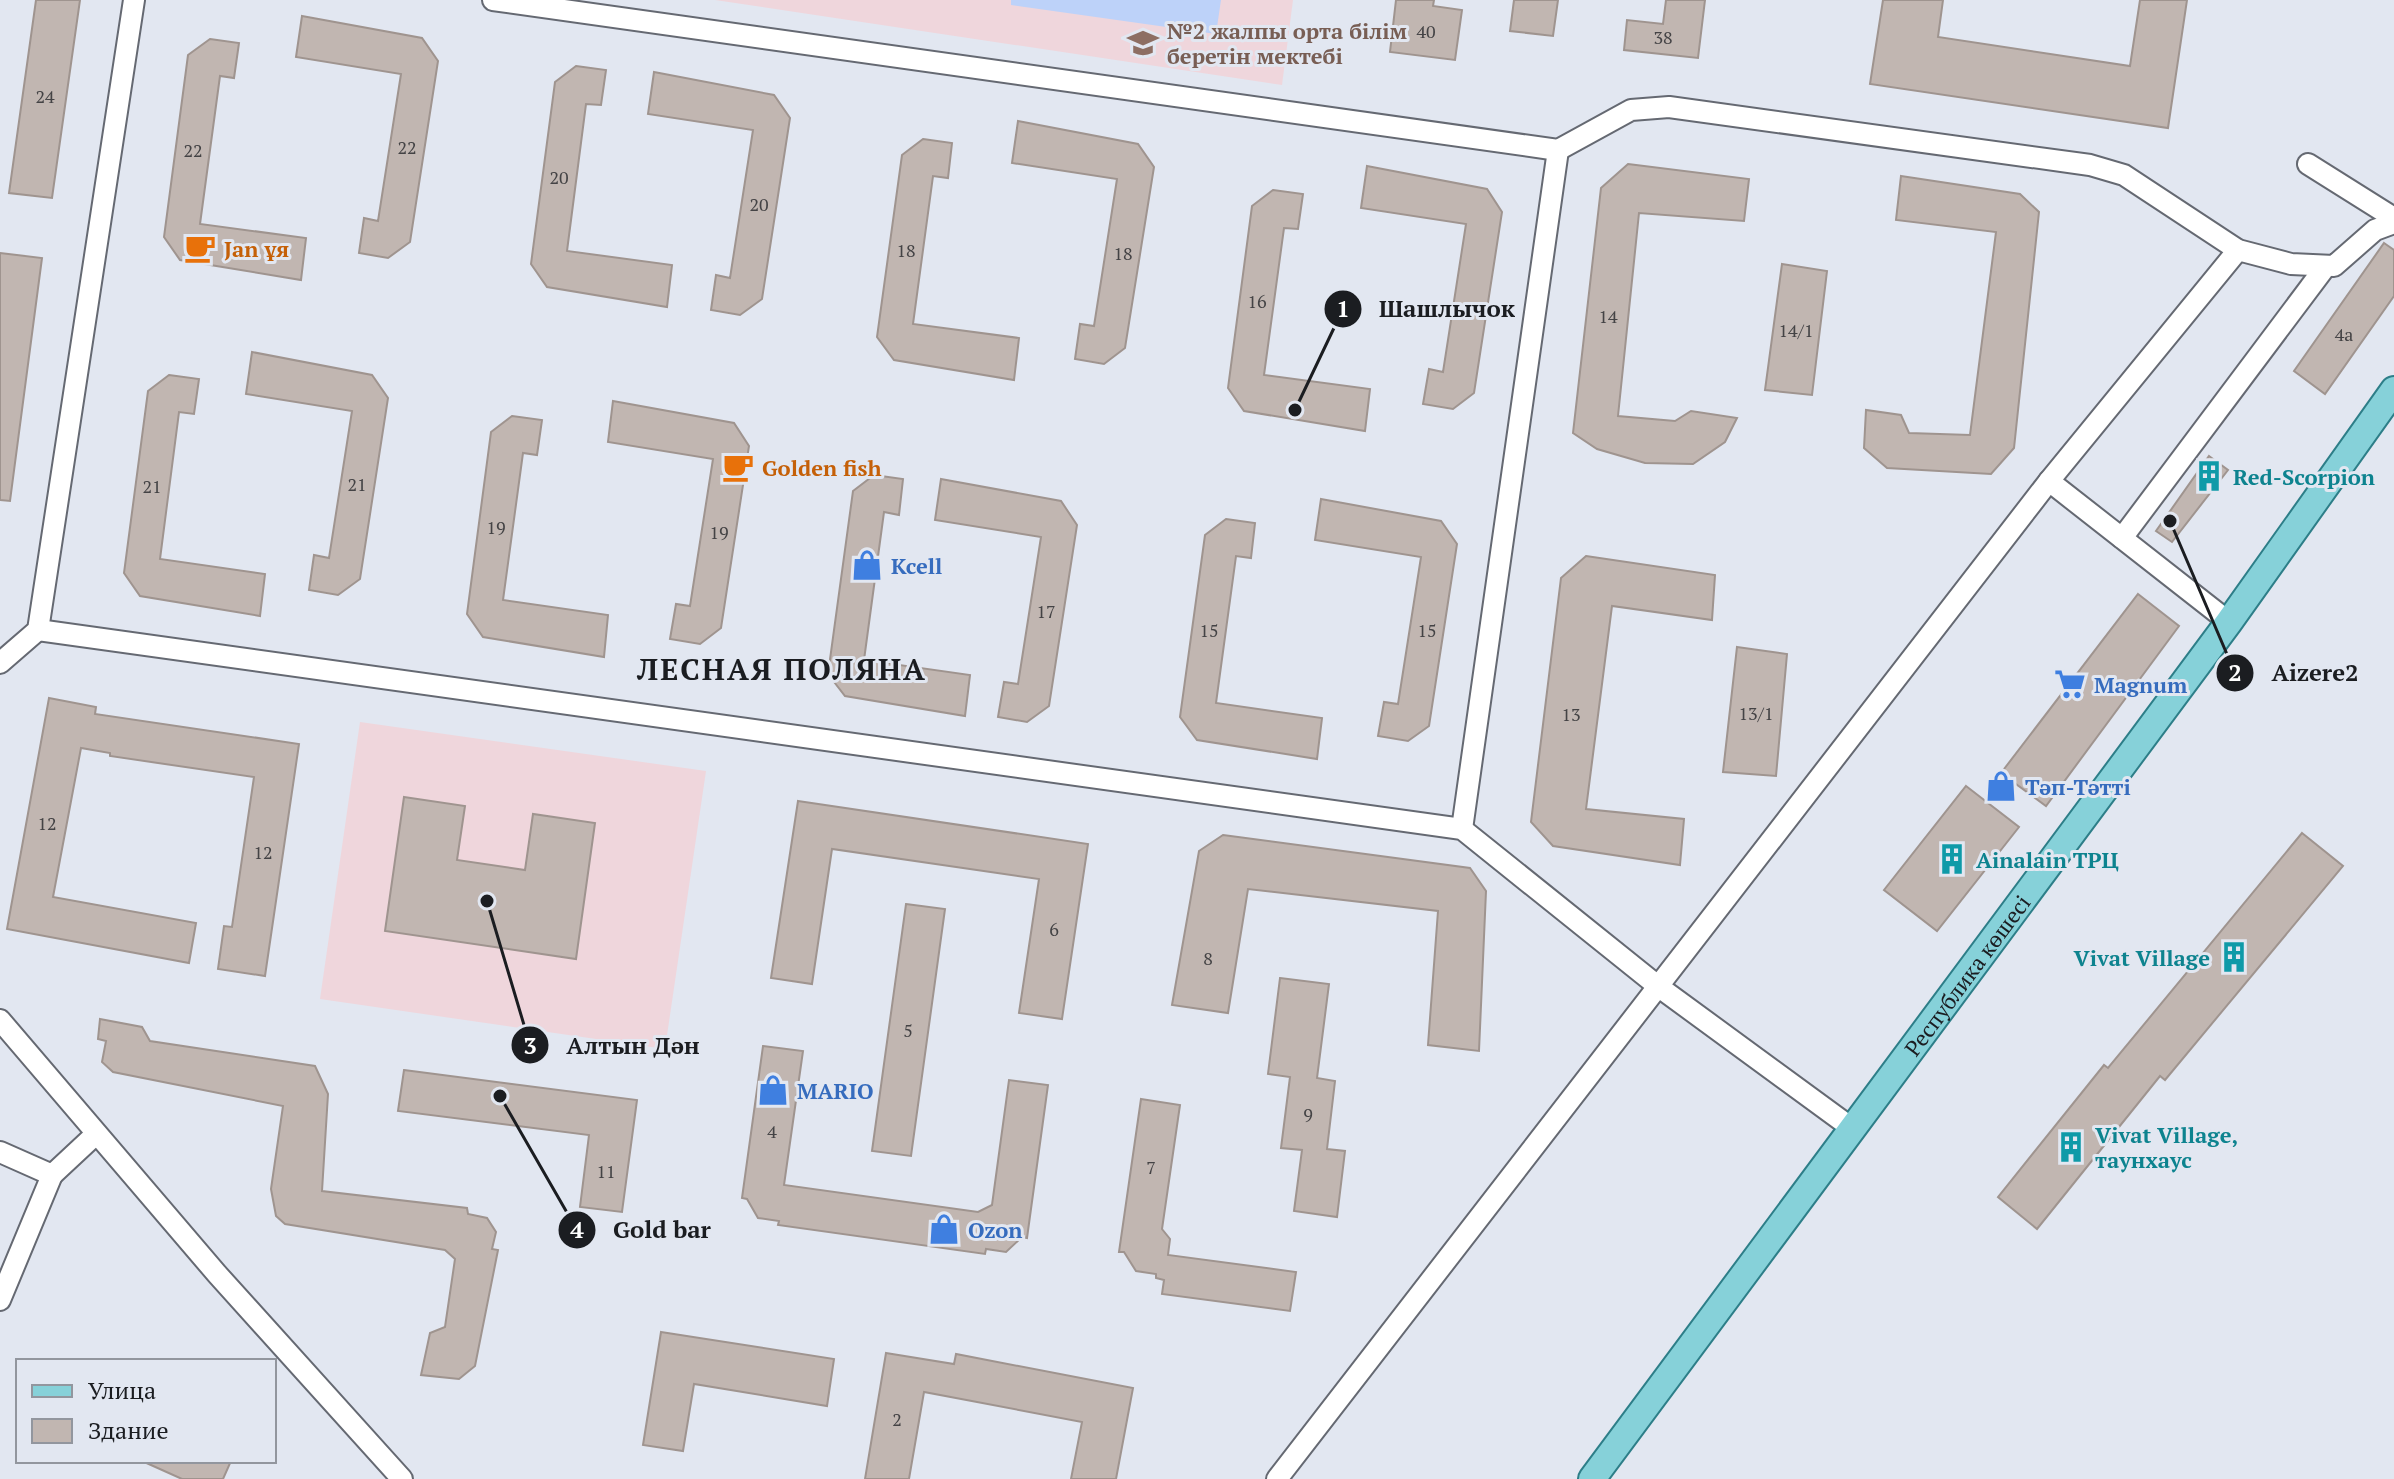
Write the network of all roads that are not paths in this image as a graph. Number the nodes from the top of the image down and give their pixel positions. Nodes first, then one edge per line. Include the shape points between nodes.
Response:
1 (134, 0) edge
2 (493, 0) edge
3 (1558, 150) junction
4 (2308, 164) dead end
5 (2394, 221) edge
6 (2238, 250) junction
7 (2326, 266) junction
8 (2394, 390) edge
9 (2049, 481) junction
10 (2122, 538) junction
11 (2229, 622) junction
12 (38, 630) junction
13 (0, 663) edge
14 (1462, 829) junction
15 (1659, 987) junction
16 (0, 1020) edge
17 (1853, 1129) junction
18 (96, 1134) junction
19 (0, 1152) edge
20 (52, 1175) junction
21 (0, 1300) edge
22 (402, 1479) edge
23 (1277, 1479) edge
24 (1592, 1479) edge

1 - 12 street
2 - 3 street
3 - 6 street via 1631,110 1669,107 2090,165 2124,175
3 - 14 street
4 - 5 street
5 - 7 street via 2375,230 2334,266
6 - 7 street via 2291,264
6 - 9 street
7 - 10 street
8 - 11 main road, Республика көшесі
9 - 10 street
9 - 15 street
10 - 11 street
11 - 17 main road, Республика көшесі
12 - 13 street
12 - 14 street
14 - 15 street
15 - 17 street
15 - 23 street
16 - 18 street
17 - 24 main road, Республика көшесі
18 - 20 street
18 - 22 street
19 - 20 street
20 - 21 street

